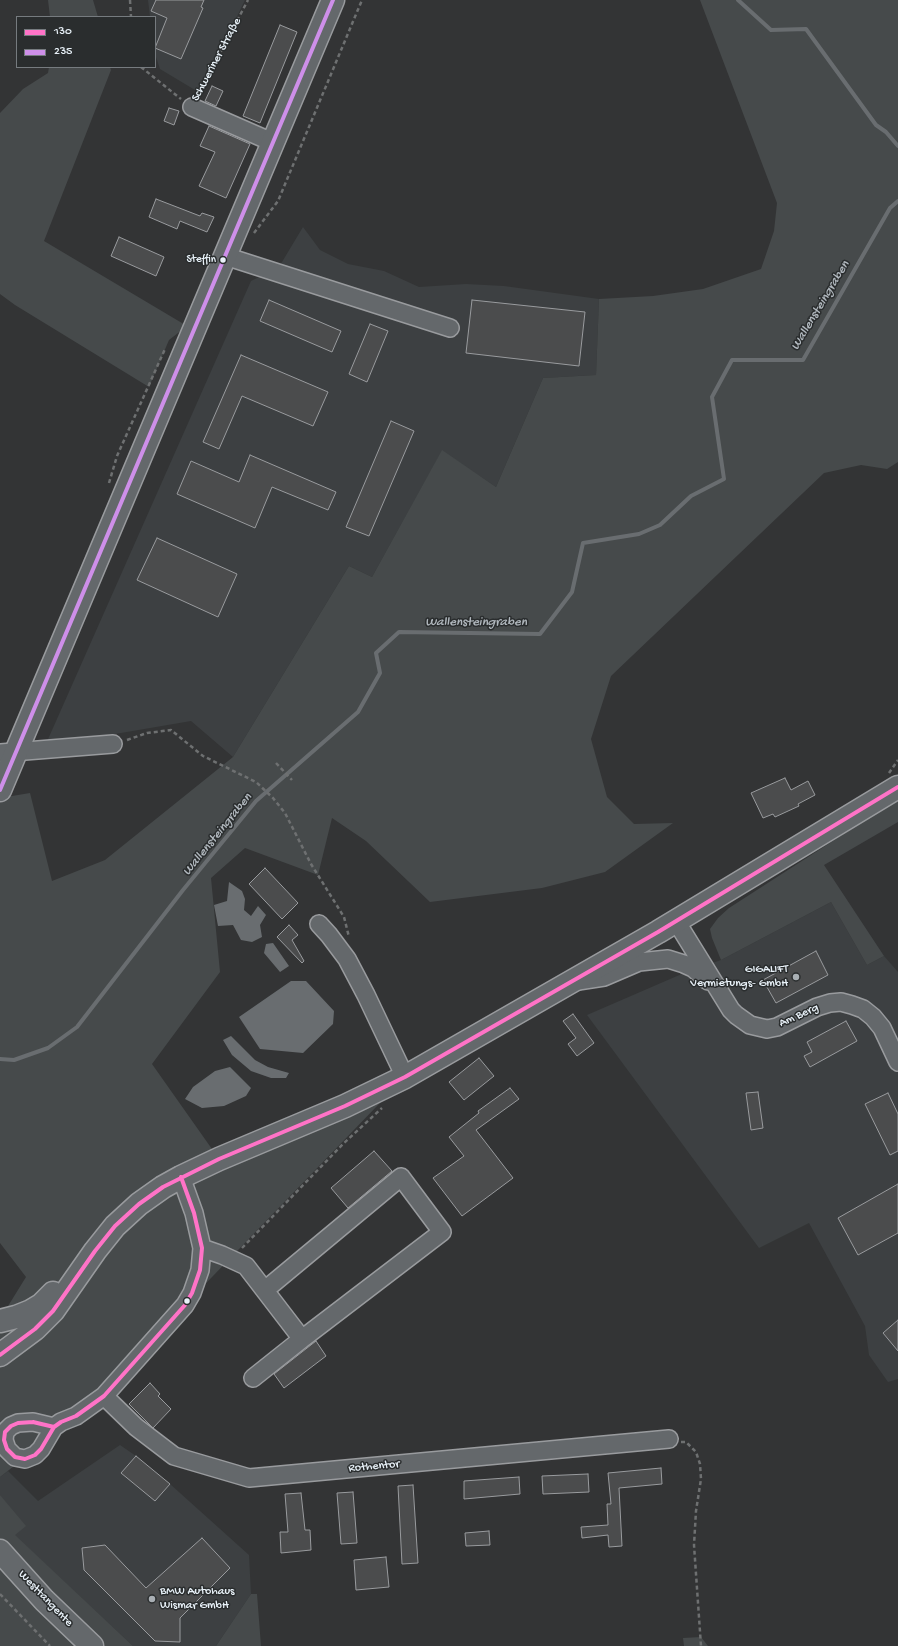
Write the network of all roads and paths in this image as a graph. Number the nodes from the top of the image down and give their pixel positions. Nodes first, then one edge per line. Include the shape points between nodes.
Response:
1 (130, 0) edge
2 (248, 0) edge
3 (333, 0) edge
4 (131, 16) edge
5 (142, 68) edge
6 (192, 107) junction
7 (272, 142) junction
8 (225, 256) junction
9 (450, 328) dead end
10 (113, 744) joint
11 (8, 752) edge
12 (276, 763) dead end
13 (292, 780) dead end
14 (898, 787) edge
15 (0, 790) edge
16 (676, 921) junction
17 (319, 924) dead end
18 (347, 960) junction
19 (574, 981) junction
20 (717, 989) junction
21 (898, 1062) edge
22 (405, 1077) junction
23 (181, 1177) junction
24 (202, 1248) junction
25 (95, 1251) junction
26 (264, 1290) junction
27 (0, 1321) edge
28 (302, 1339) junction
29 (5, 1348) edge
30 (254, 1378) dead end
31 (104, 1396) junction
32 (54, 1427) dead end
33 (669, 1439) joint
34 (0, 1551) edge
35 (0, 1594) edge
36 (50, 1646) edge
37 (92, 1646) edge
38 (701, 1646) edge

1 - 4 path
2 - 6 path, Schweriner Straße
3 - 7 main road
5 - 6 path
6 - 7 street, Schweriner Straße
7 - 8 main road
8 - 9 street
8 - 11 main road
10 - 11 street
10 - 18 path via 171,730 202,756 256,782 285,813 311,864 344,917 349,934
11 - 15 main road
12 - 13 path
14 - 16 main road
16 - 19 main road
16 - 20 street, Am Berg
17 - 18 street
18 - 22 street
19 - 20 street via 604,977 639,962 668,959 693,968
19 - 22 main road
20 - 21 street, Am Berg via 736,1015 759,1028 777,1027 830,1003 841,1002 863,1009 882,1028
22 - 23 main road via 345,1106
23 - 24 street via 194,1213
23 - 25 main road via 139,1204 115,1226
24 - 26 street via 246,1266
24 - 31 street via 196,1285 185,1305
25 - 27 main road via 87,1253 77,1262 60,1286 41,1305 16,1317
25 - 29 main road via 52,1310 34,1329
26 - 28 street
26 - 28 street via 401,1177 442,1232
28 - 30 street
31 - 32 street via 76,1416
31 - 33 street, Rothentor via 136,1427 174,1456 249,1478
33 - 38 path via 686,1442 696,1452 700,1464 701,1479 694,1545
34 - 37 main road, Westtangente via 44,1600
35 - 36 path

